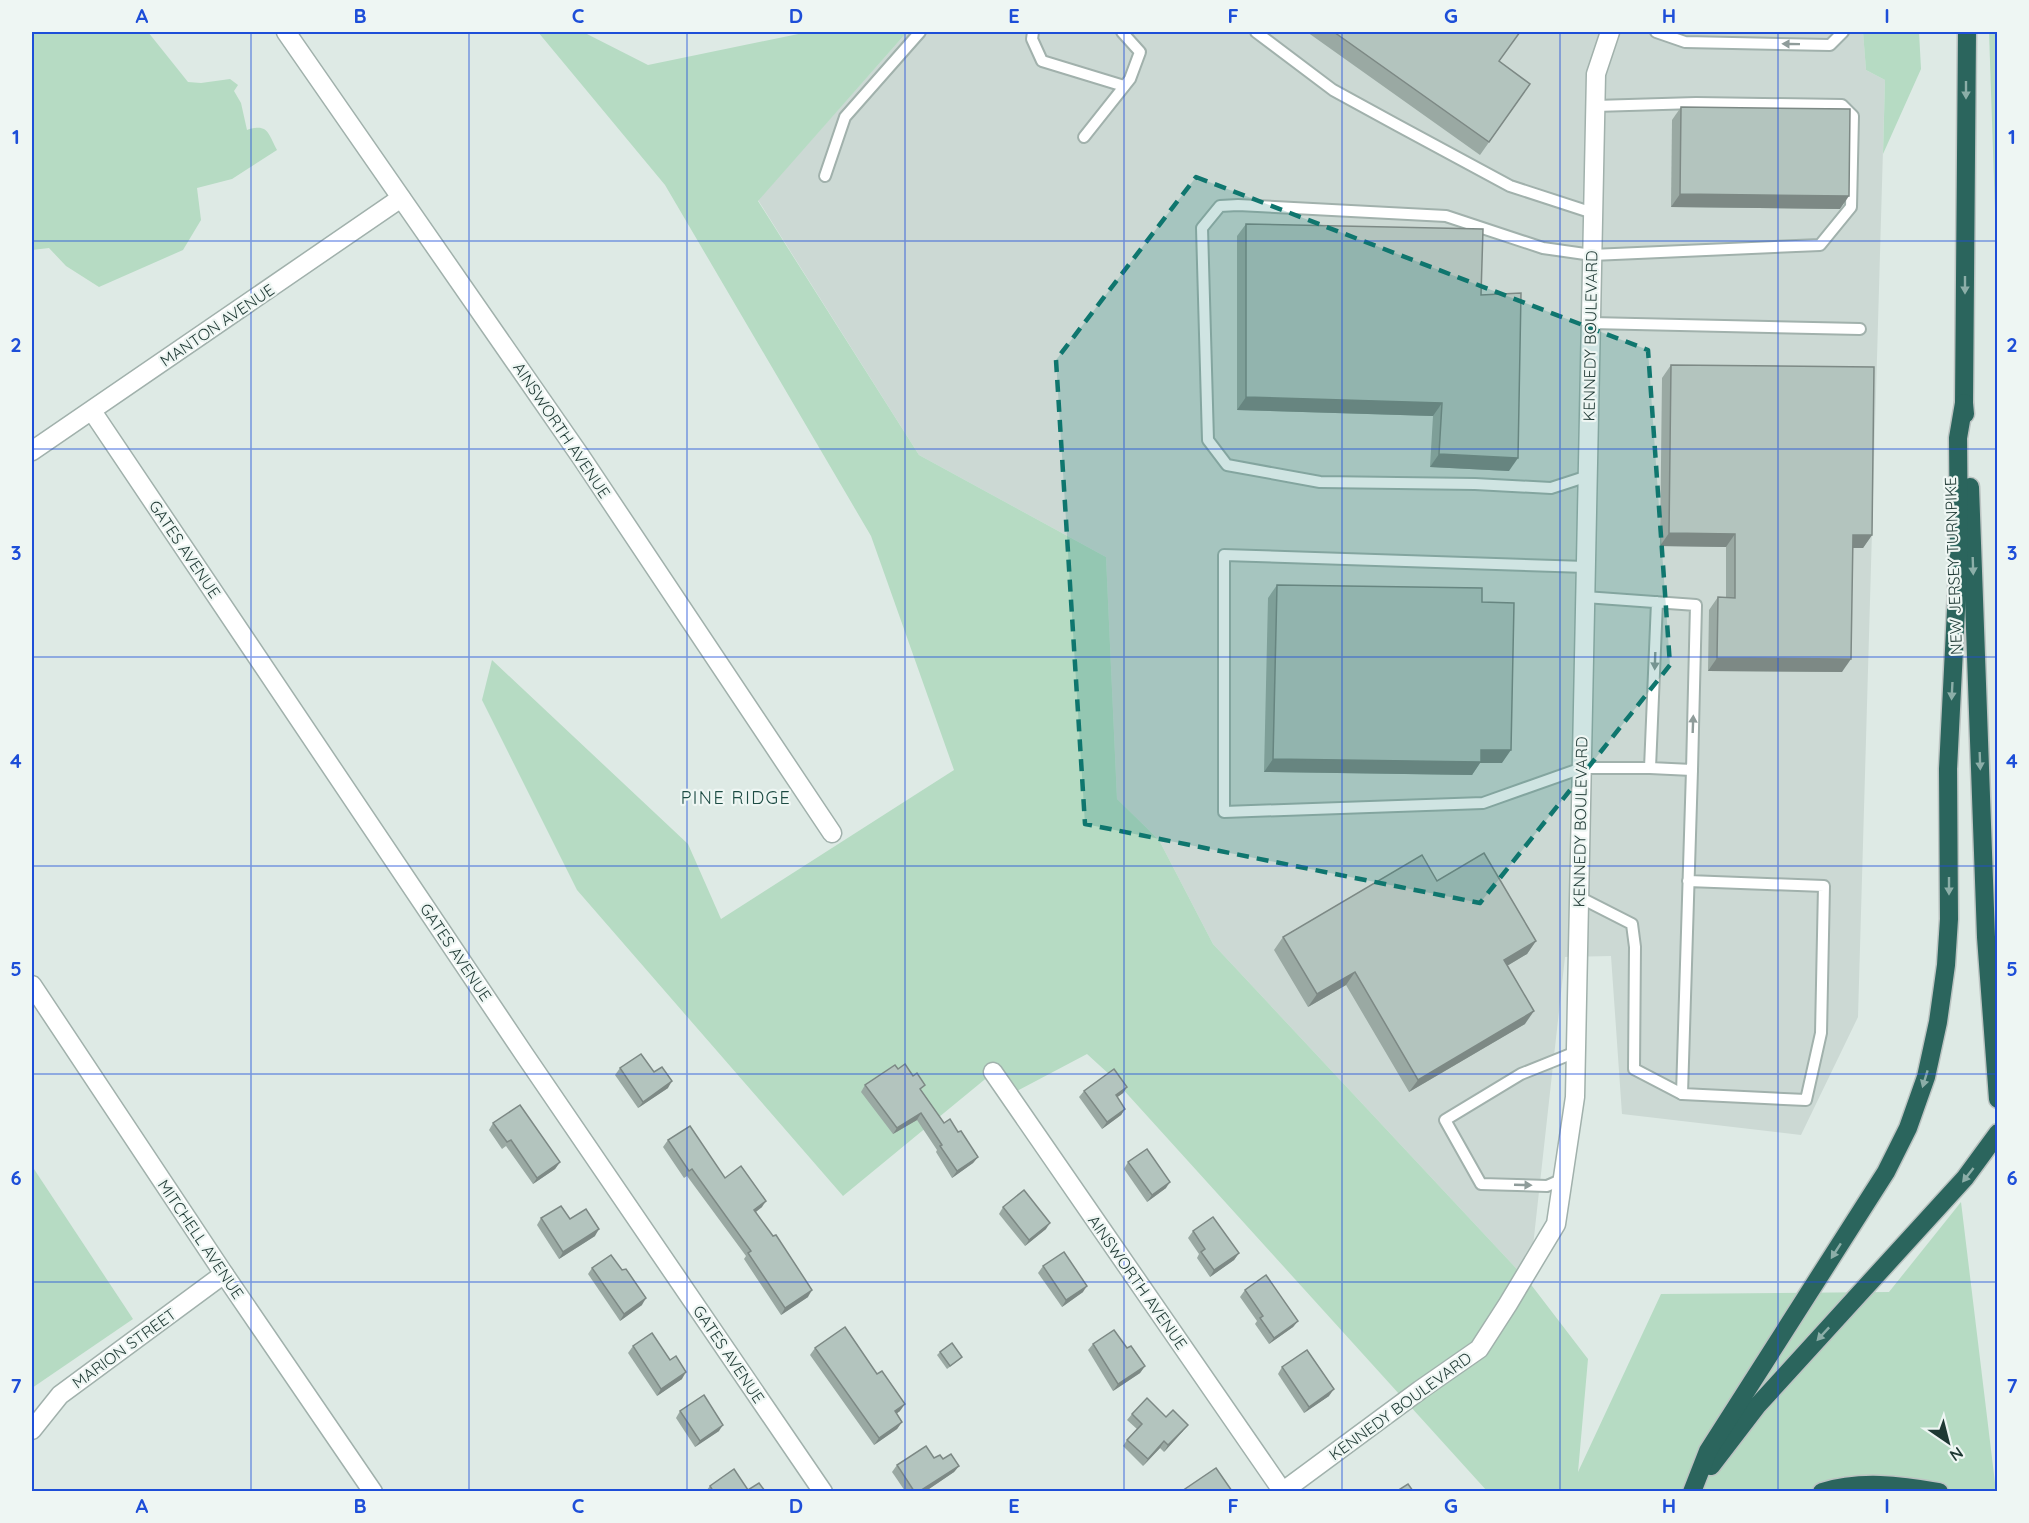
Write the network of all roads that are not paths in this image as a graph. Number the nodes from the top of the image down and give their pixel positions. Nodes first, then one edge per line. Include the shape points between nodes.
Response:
1 (286, 32) edge
2 (920, 32) edge
3 (1033, 32) edge
4 (1122, 32) edge
5 (1256, 32) edge
6 (1610, 32) edge
7 (1656, 32) edge
8 (1844, 32) edge
9 (1967, 32) edge
10 (1124, 86) junction
11 (1595, 106) junction
12 (1084, 136) dead end
13 (825, 176) dead end
14 (401, 198) junction
15 (1593, 213) junction
16 (1592, 255) junction
17 (1591, 323) junction
18 (1860, 329) dead end
19 (1964, 403) junction
20 (92, 411) junction
21 (32, 451) edge
22 (1588, 476) junction
23 (1586, 567) junction
24 (1585, 597) junction
25 (1657, 602) junction
26 (1582, 768) junction
27 (1650, 768) junction
28 (1692, 770) junction
29 (832, 833) dead end
30 (1688, 881) junction
31 (1579, 897) junction
32 (32, 985) edge
33 (1576, 1052) junction
34 (993, 1072) dead end
35 (1682, 1094) junction
36 (1998, 1099) edge
37 (1998, 1133) edge
38 (1563, 1179) junction
39 (224, 1274) junction
40 (32, 1430) edge
41 (1694, 1487) edge
42 (373, 1491) edge
43 (824, 1491) edge
44 (1282, 1491) edge
45 (1822, 1491) edge
46 (1939, 1491) edge

1 - 14 street, AINSWORTH AVENUE
2 - 13 lane via 845,117
3 - 10 lane via 1032,39 1042,61
4 - 10 lane via 1140,52
5 - 15 lane via 1333,90 1428,142 1510,186
6 - 11 street, KENNEDY BOULEVARD via 1596,74
8 -> 7 lane via 1830,45 1685,42
9 -> 19 highway, NEW JERSEY TURNPIKE
10 - 12 lane
11 - 15 street, KENNEDY BOULEVARD
11 - 16 lane via 1842,105 1853,116 1851,207 1820,245
14 - 20 street, MANTON AVENUE
14 - 29 street, AINSWORTH AVENUE via 575,448
15 - 16 street, KENNEDY BOULEVARD
16 - 17 street, KENNEDY BOULEVARD
16 - 22 lane via 1543,248 1446,216 1238,205 1220,206 1202,228 1208,440 1227,465 1320,482 1551,488
17 - 18 lane
17 - 22 street, KENNEDY BOULEVARD
19 -> 36 highway, NEW JERSEY TURNPIKE via 1969,438 1986,937
19 -> 41 highway via 1958,438 1959,550 1948,769 1948,931 1938,1022 1926,1077 1908,1128 1886,1172 1708,1450
20 - 21 street, MANTON AVENUE
20 - 43 street, GATES AVENUE via 524,1054
22 - 23 street, KENNEDY BOULEVARD
23 - 24 street, KENNEDY BOULEVARD
23 - 26 lane via 1224,555 1224,812 1483,803
24 - 25 lane
24 - 26 street, KENNEDY BOULEVARD
25 -> 27 lane
28 -> 25 lane via 1696,605
26 - 27 lane
26 - 31 street, KENNEDY BOULEVARD
27 - 28 lane
28 - 30 lane
30 - 35 lane
30 - 35 lane via 1824,886 1821,1033 1806,1100
31 - 33 street, KENNEDY BOULEVARD
31 - 35 lane via 1632,924 1634,1069
32 - 39 street, MITCHELL AVENUE
33 - 38 street, KENNEDY BOULEVARD via 1575,1097
33 -> 38 lane via 1521,1074 1445,1120 1481,1184 1547,1186
34 - 44 street, AINSWORTH AVENUE
37 -> 41 highway via 1965,1178 1757,1406
38 - 44 street, KENNEDY BOULEVARD via 1556,1224 1479,1349
39 - 40 street, MARION STREET via 60,1395
39 - 42 street, MITCHELL AVENUE
45 - 46 highway via 1873,1484

